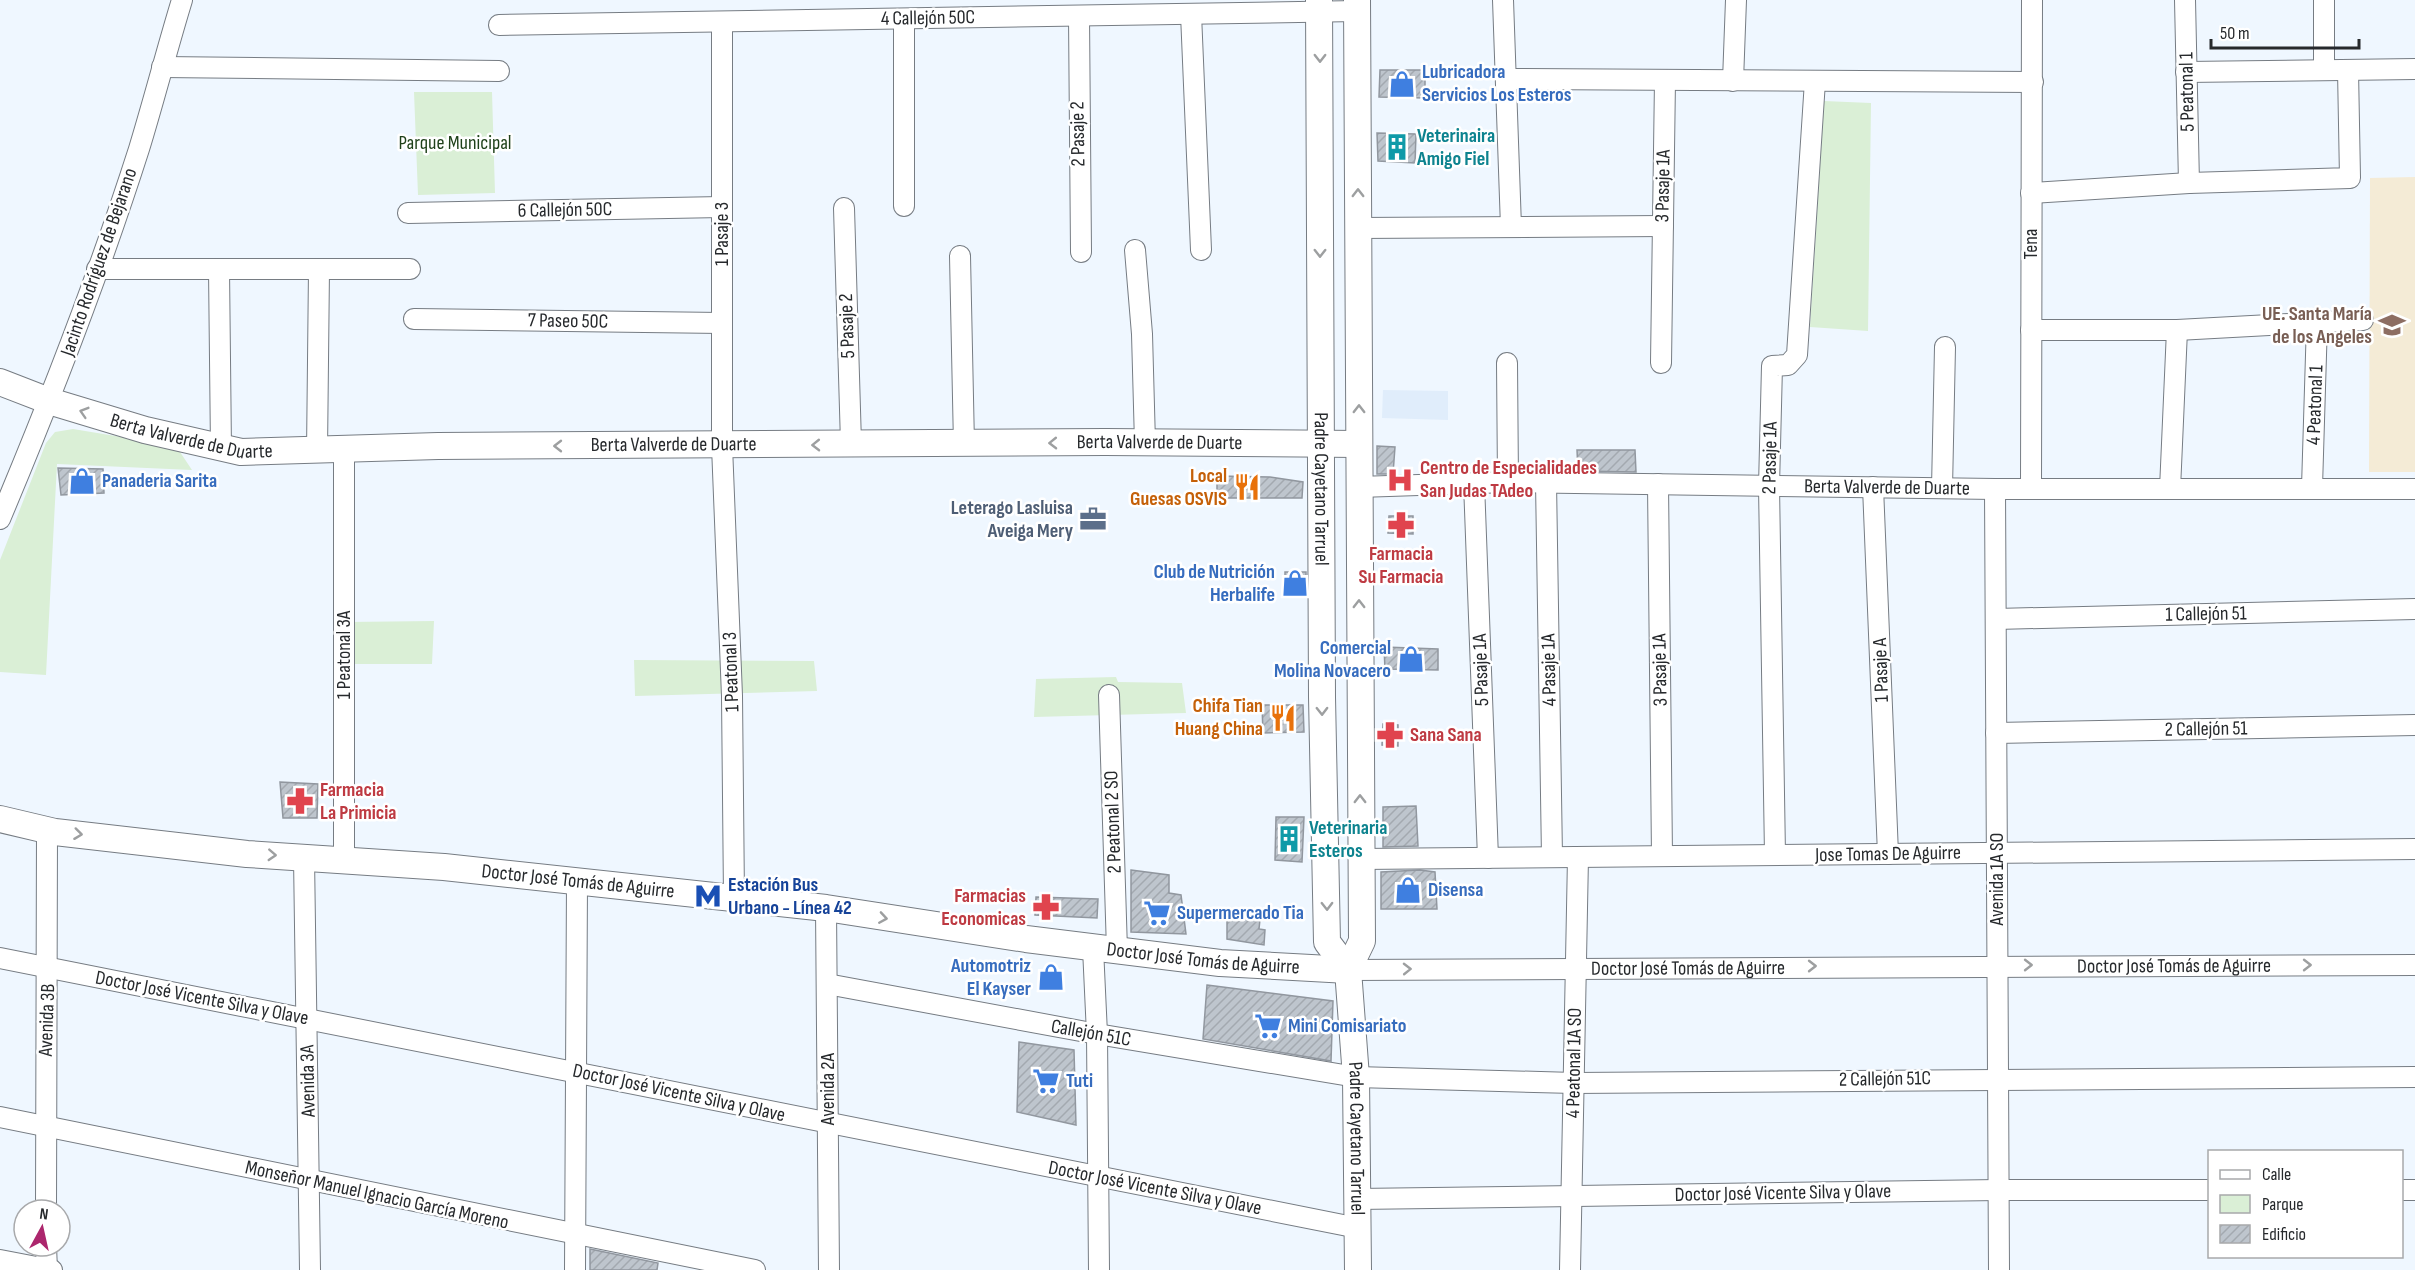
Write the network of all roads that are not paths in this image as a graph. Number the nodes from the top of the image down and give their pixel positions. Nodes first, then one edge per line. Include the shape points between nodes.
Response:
1 (182, 0) edge
2 (1503, 0) edge
3 (1736, 0) edge
4 (2032, 0) edge
5 (2185, 0) edge
6 (2324, 0) edge
7 (1319, 6) edge
8 (1357, 6) edge
9 (1191, 14) junction
10 (1079, 16) junction
11 (904, 19) junction
12 (722, 21) junction
13 (499, 25) dead end
14 (162, 67) junction
15 (2415, 69) edge
16 (2324, 70) junction
17 (2348, 70) junction
18 (499, 71) dead end
19 (2186, 72) junction
20 (1506, 79) junction
21 (1665, 80) junction
22 (1733, 81) junction
23 (1815, 81) junction
24 (2033, 82) junction
25 (2189, 183) junction
26 (2031, 193) junction
27 (904, 206) dead end
28 (722, 207) junction
29 (844, 208) dead end
30 (408, 213) dead end
31 (1663, 226) junction
32 (1511, 227) junction
33 (1358, 228) junction
34 (1135, 250) dead end
35 (1202, 250) dead end
36 (1081, 252) dead end
37 (960, 256) dead end
38 (97, 269) junction
39 (219, 269) junction
40 (319, 269) junction
41 (410, 269) dead end
42 (414, 319) dead end
43 (2363, 320) dead end
44 (2317, 322) junction
45 (722, 323) junction
46 (2031, 330) junction
47 (2177, 330) junction
48 (1945, 347) dead end
49 (1507, 363) dead end
50 (1661, 363) dead end
51 (0, 382) edge
52 (50, 401) junction
53 (851, 443) junction
54 (1145, 443) junction
55 (1322, 443) junction
56 (1359, 444) junction
57 (964, 445) junction
58 (722, 446) junction
59 (221, 450) junction
60 (344, 450) junction
61 (317, 452) junction
62 (1508, 482) junction
63 (1546, 482) junction
64 (1474, 483) junction
65 (1658, 484) junction
66 (1769, 486) junction
67 (1359, 487) junction
68 (1873, 487) junction
69 (1942, 488) junction
70 (2031, 488) junction
71 (2312, 488) junction
72 (1995, 489) junction
73 (2170, 489) junction
74 (2415, 489) edge
75 (0, 519) edge
76 (2415, 609) edge
77 (1996, 619) junction
78 (1109, 695) dead end
79 (2415, 725) edge
80 (1996, 733) junction
81 (0, 819) edge
82 (47, 831) junction
83 (2415, 849) edge
84 (1997, 853) junction
85 (1888, 854) junction
86 (1775, 855) junction
87 (1662, 856) junction
88 (304, 857) junction
89 (1552, 857) junction
90 (1578, 857) junction
91 (1488, 858) junction
92 (344, 859) junction
93 (1360, 859) junction
94 (577, 882) junction
95 (734, 898) junction
96 (826, 908) junction
97 (1105, 949) junction
98 (0, 958) edge
99 (1996, 965) junction
100 (2415, 965) edge
101 (1576, 967) junction
102 (48, 968) junction
103 (1348, 970) junction
104 (827, 984) junction
105 (307, 1019) junction
106 (1097, 1034) junction
107 (576, 1071) junction
108 (1356, 1077) junction
109 (2415, 1077) edge
110 (1998, 1078) junction
111 (1574, 1083) junction
112 (0, 1118) edge
113 (828, 1123) junction
114 (44, 1126) junction
115 (1098, 1177) junction
116 (309, 1181) junction
117 (1999, 1190) junction
118 (2208, 1190) edge
119 (1572, 1196) junction
120 (46, 1198) edge
121 (1358, 1199) junction
122 (1358, 1228) junction
123 (575, 1236) junction
124 (0, 1260) edge
125 (49, 1270) edge
126 (310, 1270) edge
127 (575, 1270) edge
128 (755, 1270) edge
129 (829, 1270) edge
130 (1099, 1270) edge
131 (1358, 1270) edge
132 (1570, 1270) edge
133 (1999, 1270) edge

1 - 14 street, Jacinto Rodríguez de Bejarano
2 - 20 street
3 - 22 street
4 - 24 street, Tena
5 - 19 street, 5 Peatonal 1
6 - 16 street
7 - 8 street, 4 Callejón 50C
7 - 9 street, 4 Callejón 50C
7 -> 55 street, Padre Cayetano Tarruel
33 -> 8 street, Padre Cayetano Tarruel
9 - 10 street, 4 Callejón 50C
9 - 35 street
10 - 11 street, 4 Callejón 50C
10 - 36 street, 2 Pasaje 2
11 - 12 street, 4 Callejón 50C
11 - 27 street
12 - 13 street, 4 Callejón 50C
12 - 28 street, 1 Pasaje 3
14 - 18 street
14 - 38 street, Jacinto Rodríguez de Bejarano
15 - 17 street
16 - 17 street
16 - 19 street
17 - 25 street via 2350,178
19 - 25 street, 5 Peatonal 1
20 - 21 street
20 - 32 street
21 - 22 street
21 - 31 street, 3 Pasaje 1A
22 - 23 street
23 - 24 street
23 - 66 street, 2 Pasaje 1A via 1797,356 1788,365 1772,366
24 - 26 street, Tena
25 - 26 street
26 - 46 street, Tena
28 - 30 street, 6 Callejón 50C
28 - 45 street, 1 Pasaje 3
29 - 53 street, 5 Pasaje 2
31 - 32 street
31 - 50 street, 3 Pasaje 1A
32 - 33 street
56 -> 33 street, Padre Cayetano Tarruel
34 - 54 street
37 - 57 street
38 - 39 street
38 - 52 street, Jacinto Rodríguez de Bejarano
39 - 40 street
39 - 59 street
40 - 41 street
40 - 61 street
42 - 45 street, 7 Paseo 50C
43 - 44 street
44 - 47 street
44 - 71 street, 4 Peatonal 1
45 - 58 street, 1 Pasaje 3
46 - 47 street
46 - 70 street, Tena
47 - 73 street
48 - 69 street
49 - 62 street
51 - 52 street, Berta Valverde de Duarte
59 -> 52 street, Berta Valverde de Duarte
52 - 75 street, Jacinto Rodríguez de Bejarano
53 - 57 street, Berta Valverde de Duarte
53 -> 58 street, Berta Valverde de Duarte
54 - 55 street, Berta Valverde de Duarte
54 -> 57 street, Berta Valverde de Duarte
55 - 56 street, Berta Valverde de Duarte
55 -> 103 street, Padre Cayetano Tarruel via 1327,942
56 - 67 street, Padre Cayetano Tarruel
58 -> 60 street, Berta Valverde de Duarte
58 - 95 street, 1 Peatonal 3 via 732,696
59 - 61 street, Berta Valverde de Duarte
60 - 61 street, Berta Valverde de Duarte
60 - 92 street, 1 Peatonal 3A
62 - 63 street, Berta Valverde de Duarte
62 - 64 street, Berta Valverde de Duarte
63 - 65 street, Berta Valverde de Duarte
63 - 89 street, 4 Pasaje 1A
64 - 67 street, Berta Valverde de Duarte
64 - 91 street, 5 Pasaje 1A
65 - 66 street, Berta Valverde de Duarte
65 - 87 street, 3 Pasaje 1A
66 - 68 street, Berta Valverde de Duarte
66 - 86 street, 2 Pasaje 1A
93 -> 67 street, Padre Cayetano Tarruel
68 - 69 street, Berta Valverde de Duarte
68 - 85 street, 1 Pasaje A
69 - 72 street, Berta Valverde de Duarte
70 - 72 street, Berta Valverde de Duarte
70 - 73 street, Berta Valverde de Duarte
71 - 73 street, Berta Valverde de Duarte
71 - 74 street, Berta Valverde de Duarte
72 - 77 street, Avenida 1A SO
76 - 77 street, 1 Callejón 51
77 - 80 street, Avenida 1A SO
78 - 97 street, 2 Peatonal 2 SO
79 - 80 street, 2 Callejón 51
80 - 84 street, Avenida 1A SO
81 - 82 street, Doctor José Tomás de Aguirre
82 -> 88 street, Doctor José Tomás de Aguirre
82 - 102 street, Avenida 3B
83 - 84 street, Jose Tomas De Aguirre
84 - 85 street, Jose Tomas De Aguirre
84 - 99 street, Avenida 1A SO
85 - 86 street, Jose Tomas De Aguirre
86 - 87 street, Jose Tomas De Aguirre
87 - 90 street, Jose Tomas De Aguirre
88 - 92 street, Doctor José Tomás de Aguirre
88 - 105 street, Avenida 3A
89 - 90 street, Jose Tomas De Aguirre
89 - 91 street, Jose Tomas De Aguirre
90 - 101 street, 4 Peatonal 1A SO
91 - 93 street, Jose Tomas De Aguirre
92 - 94 street, Doctor José Tomás de Aguirre
93 - 103 street, Padre Cayetano Tarruel via 1362,942
94 - 95 street, Doctor José Tomás de Aguirre
94 - 107 street
95 - 96 street, Doctor José Tomás de Aguirre
96 -> 97 street, Doctor José Tomás de Aguirre
96 - 104 street, Avenida 2A
97 - 103 street, Doctor José Tomás de Aguirre via 1220,963
97 - 106 street, 2 Peatonal 2 SO
98 - 102 street, Doctor José Vicente Silva y Olave
99 -> 100 street, Doctor José Tomás de Aguirre
101 -> 99 street, Doctor José Tomás de Aguirre
99 - 110 street, Avenida 1A SO
103 -> 101 street, Doctor José Tomás de Aguirre
101 - 111 street, 4 Peatonal 1A SO
102 - 105 street, Doctor José Vicente Silva y Olave
102 - 114 street, Avenida 3B
103 - 108 street, Padre Cayetano Tarruel
104 - 106 street, Callejón 51C
104 - 113 street, Avenida 2A
105 - 107 street, Doctor José Vicente Silva y Olave
105 - 116 street, Avenida 3A
106 - 108 street, Callejón 51C
106 - 115 street, 2 Peatonal 2 SO
107 - 113 street, Doctor José Vicente Silva y Olave
107 - 123 street
108 - 111 street, 2 Callejón 51C
108 - 121 street, Padre Cayetano Tarruel
109 - 110 street, 2 Callejón 51C
110 - 111 street, 2 Callejón 51C
110 - 117 street, Avenida 1A SO
111 - 119 street, 4 Peatonal 1A SO
112 - 114 street, Monseñor Manuel Ignacio García Moreno
113 - 115 street, Doctor José Vicente Silva y Olave
113 - 129 street, Avenida 2A
114 - 116 street, Monseñor Manuel Ignacio García Moreno
114 - 120 street, Avenida 3B
115 - 122 street, Doctor José Vicente Silva y Olave
115 - 130 street, 2 Peatonal 2 SO
116 - 123 street, Monseñor Manuel Ignacio García Moreno
116 - 126 street, Avenida 3A
117 - 118 street, Doctor José Vicente Silva y Olave
117 - 119 street, Doctor José Vicente Silva y Olave
117 - 133 street, Avenida 1A SO
119 - 121 street, Doctor José Vicente Silva y Olave
119 - 132 street, 4 Peatonal 1A SO
121 - 122 street, Padre Cayetano Tarruel
122 - 131 street, Padre Cayetano Tarruel
123 - 127 street
123 - 128 street, Monseñor Manuel Ignacio García Moreno
124 - 125 street

